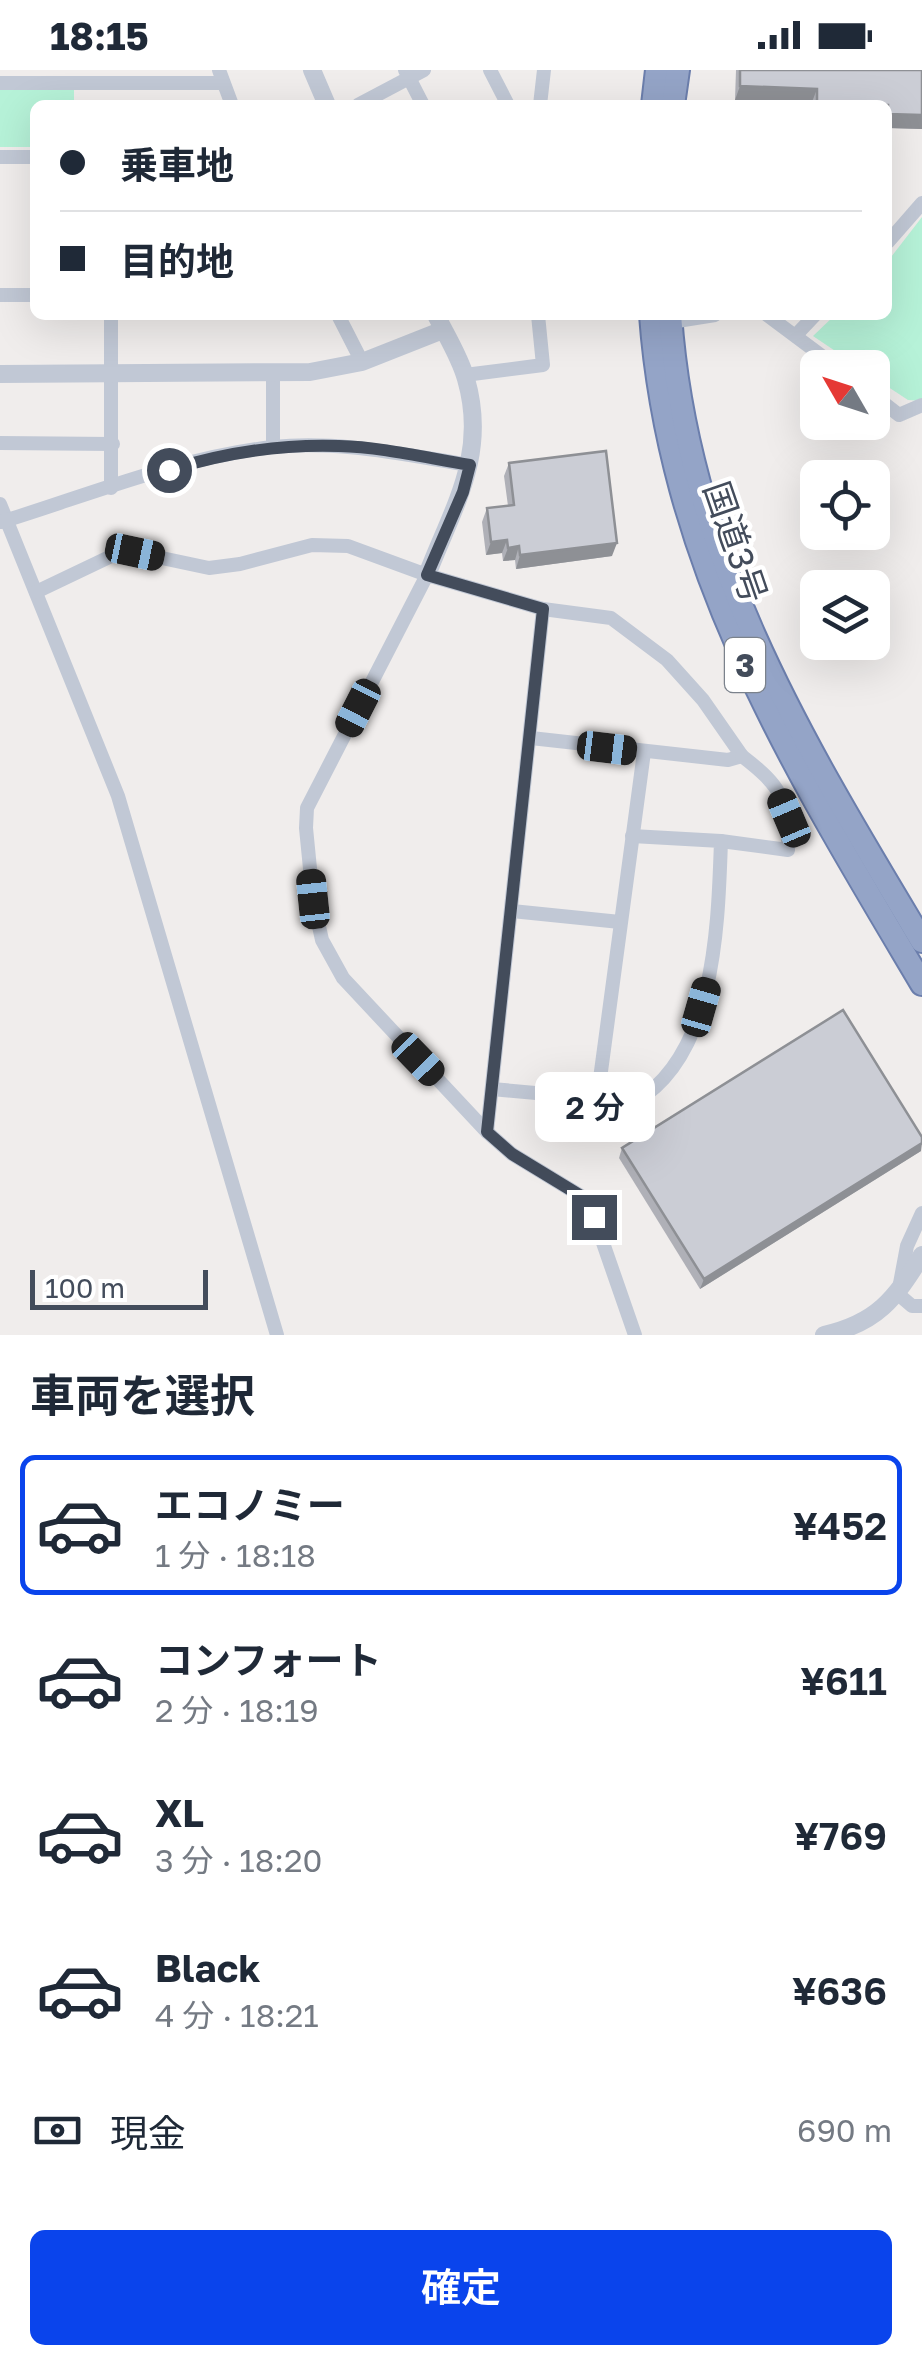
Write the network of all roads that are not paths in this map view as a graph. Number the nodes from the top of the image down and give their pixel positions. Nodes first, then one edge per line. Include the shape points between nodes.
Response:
1 (312, 70) edge
2 (424, 70) edge
3 (490, 70) edge
4 (544, 70) edge
5 (657, 70) edge
6 (678, 70) edge
7 (407, 74) edge
8 (221, 76) edge
9 (0, 83) edge
10 (230, 100) edge
11 (326, 100) edge
12 (366, 100) edge
13 (420, 100) edge
14 (505, 100) edge
15 (541, 100) edge
16 (653, 100) edge
17 (674, 100) edge
18 (0, 157) edge
19 (30, 157) edge
20 (922, 204) edge
21 (892, 238) edge
22 (0, 295) edge
23 (30, 295) edge
24 (112, 320) edge
25 (341, 320) edge
26 (538, 320) edge
27 (664, 320) edge
28 (665, 320) edge
29 (774, 320) edge
30 (810, 320) edge
31 (440, 323) edge
32 (796, 335) junction
33 (815, 350) edge
34 (362, 362) junction
35 (0, 374) edge
36 (112, 374) junction
37 (273, 374) junction
38 (466, 375) junction
39 (922, 405) edge
40 (890, 408) edge
41 (0, 443) edge
42 (113, 444) junction
43 (273, 447) junction
44 (470, 465) junction
45 (111, 488) junction
46 (0, 504) edge
47 (3, 522) edge
48 (427, 575) junction
49 (36, 592) junction
50 (543, 609) junction
51 (532, 738) junction
52 (644, 752) junction
53 (742, 756) junction
54 (632, 836) junction
55 (720, 841) junction
56 (512, 912) junction
57 (620, 922) junction
58 (922, 941) edge
59 (922, 984) edge
60 (492, 1090) junction
61 (597, 1101) junction
62 (487, 1132) junction
63 (922, 1213) edge
64 (922, 1255) edge
65 (898, 1294) junction
66 (922, 1306) edge
67 (853, 1332) edge
68 (277, 1335) edge
69 (635, 1335) edge
70 (824, 1335) edge

1 - 11 street
2 - 7 street
3 - 14 street
4 - 15 street
5 - 16 highway
6 - 17 highway
7 - 12 street
7 - 13 street
8 - 9 street
8 - 10 street
18 - 19 street
20 - 21 street
22 - 23 street
24 - 36 street
25 - 34 street
26 - 38 street via 543,366
27 - 59 highway, 国道3号 / 3 via 663,424 704,568 784,749
28 - 58 highway, 国道3号 / 3 via 703,500 761,656
29 - 32 street
30 - 32 street
31 - 34 street
31 - 38 street
32 - 33 street
34 - 37 street
35 - 36 street
36 - 37 street
36 - 42 street
37 - 43 street
38 - 44 street via 474,431
39 - 40 street via 899,415
41 - 42 street
42 - 45 street
43 - 44 street via 341,446
43 - 45 street
44 - 48 street
45 - 47 street
46 - 47 street
47 - 49 street
48 - 49 street via 330,544 209,568 124,550
48 - 50 street
48 - 62 street via 307,808 313,899 322,940 343,978
49 - 68 street via 118,796
50 - 51 street
50 - 53 street via 611,618 627,628 703,700
51 - 52 street
51 - 56 street
52 - 53 street
52 - 54 street
53 - 55 street via 772,780 789,818 788,850
54 - 55 street
54 - 57 street
55 - 61 street via 712,972 682,1054 649,1094 634,1102
56 - 57 street
56 - 60 street
57 - 61 street
60 - 61 street
60 - 62 street
62 - 69 street via 581,1196
63 - 65 street
64 - 65 street
65 - 66 street
65 - 67 street
67 - 70 street

